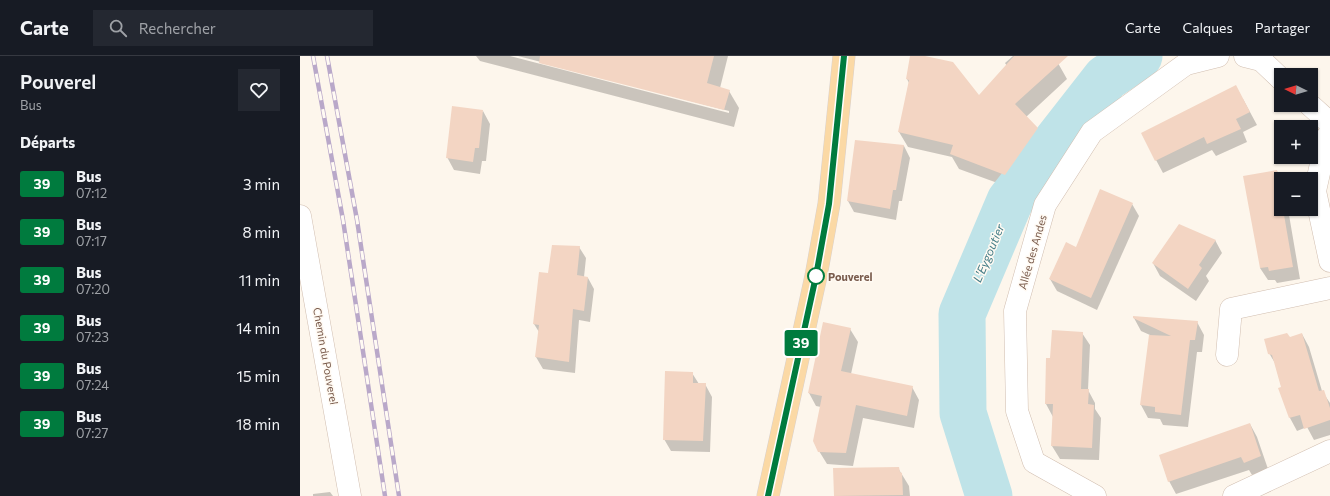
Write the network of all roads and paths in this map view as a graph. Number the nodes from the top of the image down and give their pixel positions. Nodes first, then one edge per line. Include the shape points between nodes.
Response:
1 (844, 56) edge
2 (1218, 56) edge
3 (1245, 56) edge
4 (1274, 72) edge
5 (1318, 112) edge
6 (1330, 123) edge
7 (1330, 133) edge
8 (300, 216) edge
9 (1330, 261) edge
10 (1330, 288) edge
11 (1227, 355) dead end
12 (1330, 451) edge
13 (350, 496) edge
14 (768, 496) edge
15 (1095, 496) edge
16 (1234, 496) edge

1 - 14 main road via 829,204
2 - 15 street, Allée des Andes via 1186,64 1092,132 1045,205 1019,296 1015,311 1017,411 1034,462
3 - 4 street via 1261,60
5 - 6 street
7 - 9 street via 1315,191
8 - 13 street, Chemin du Pouverel
10 - 11 street via 1231,309
12 - 16 street

